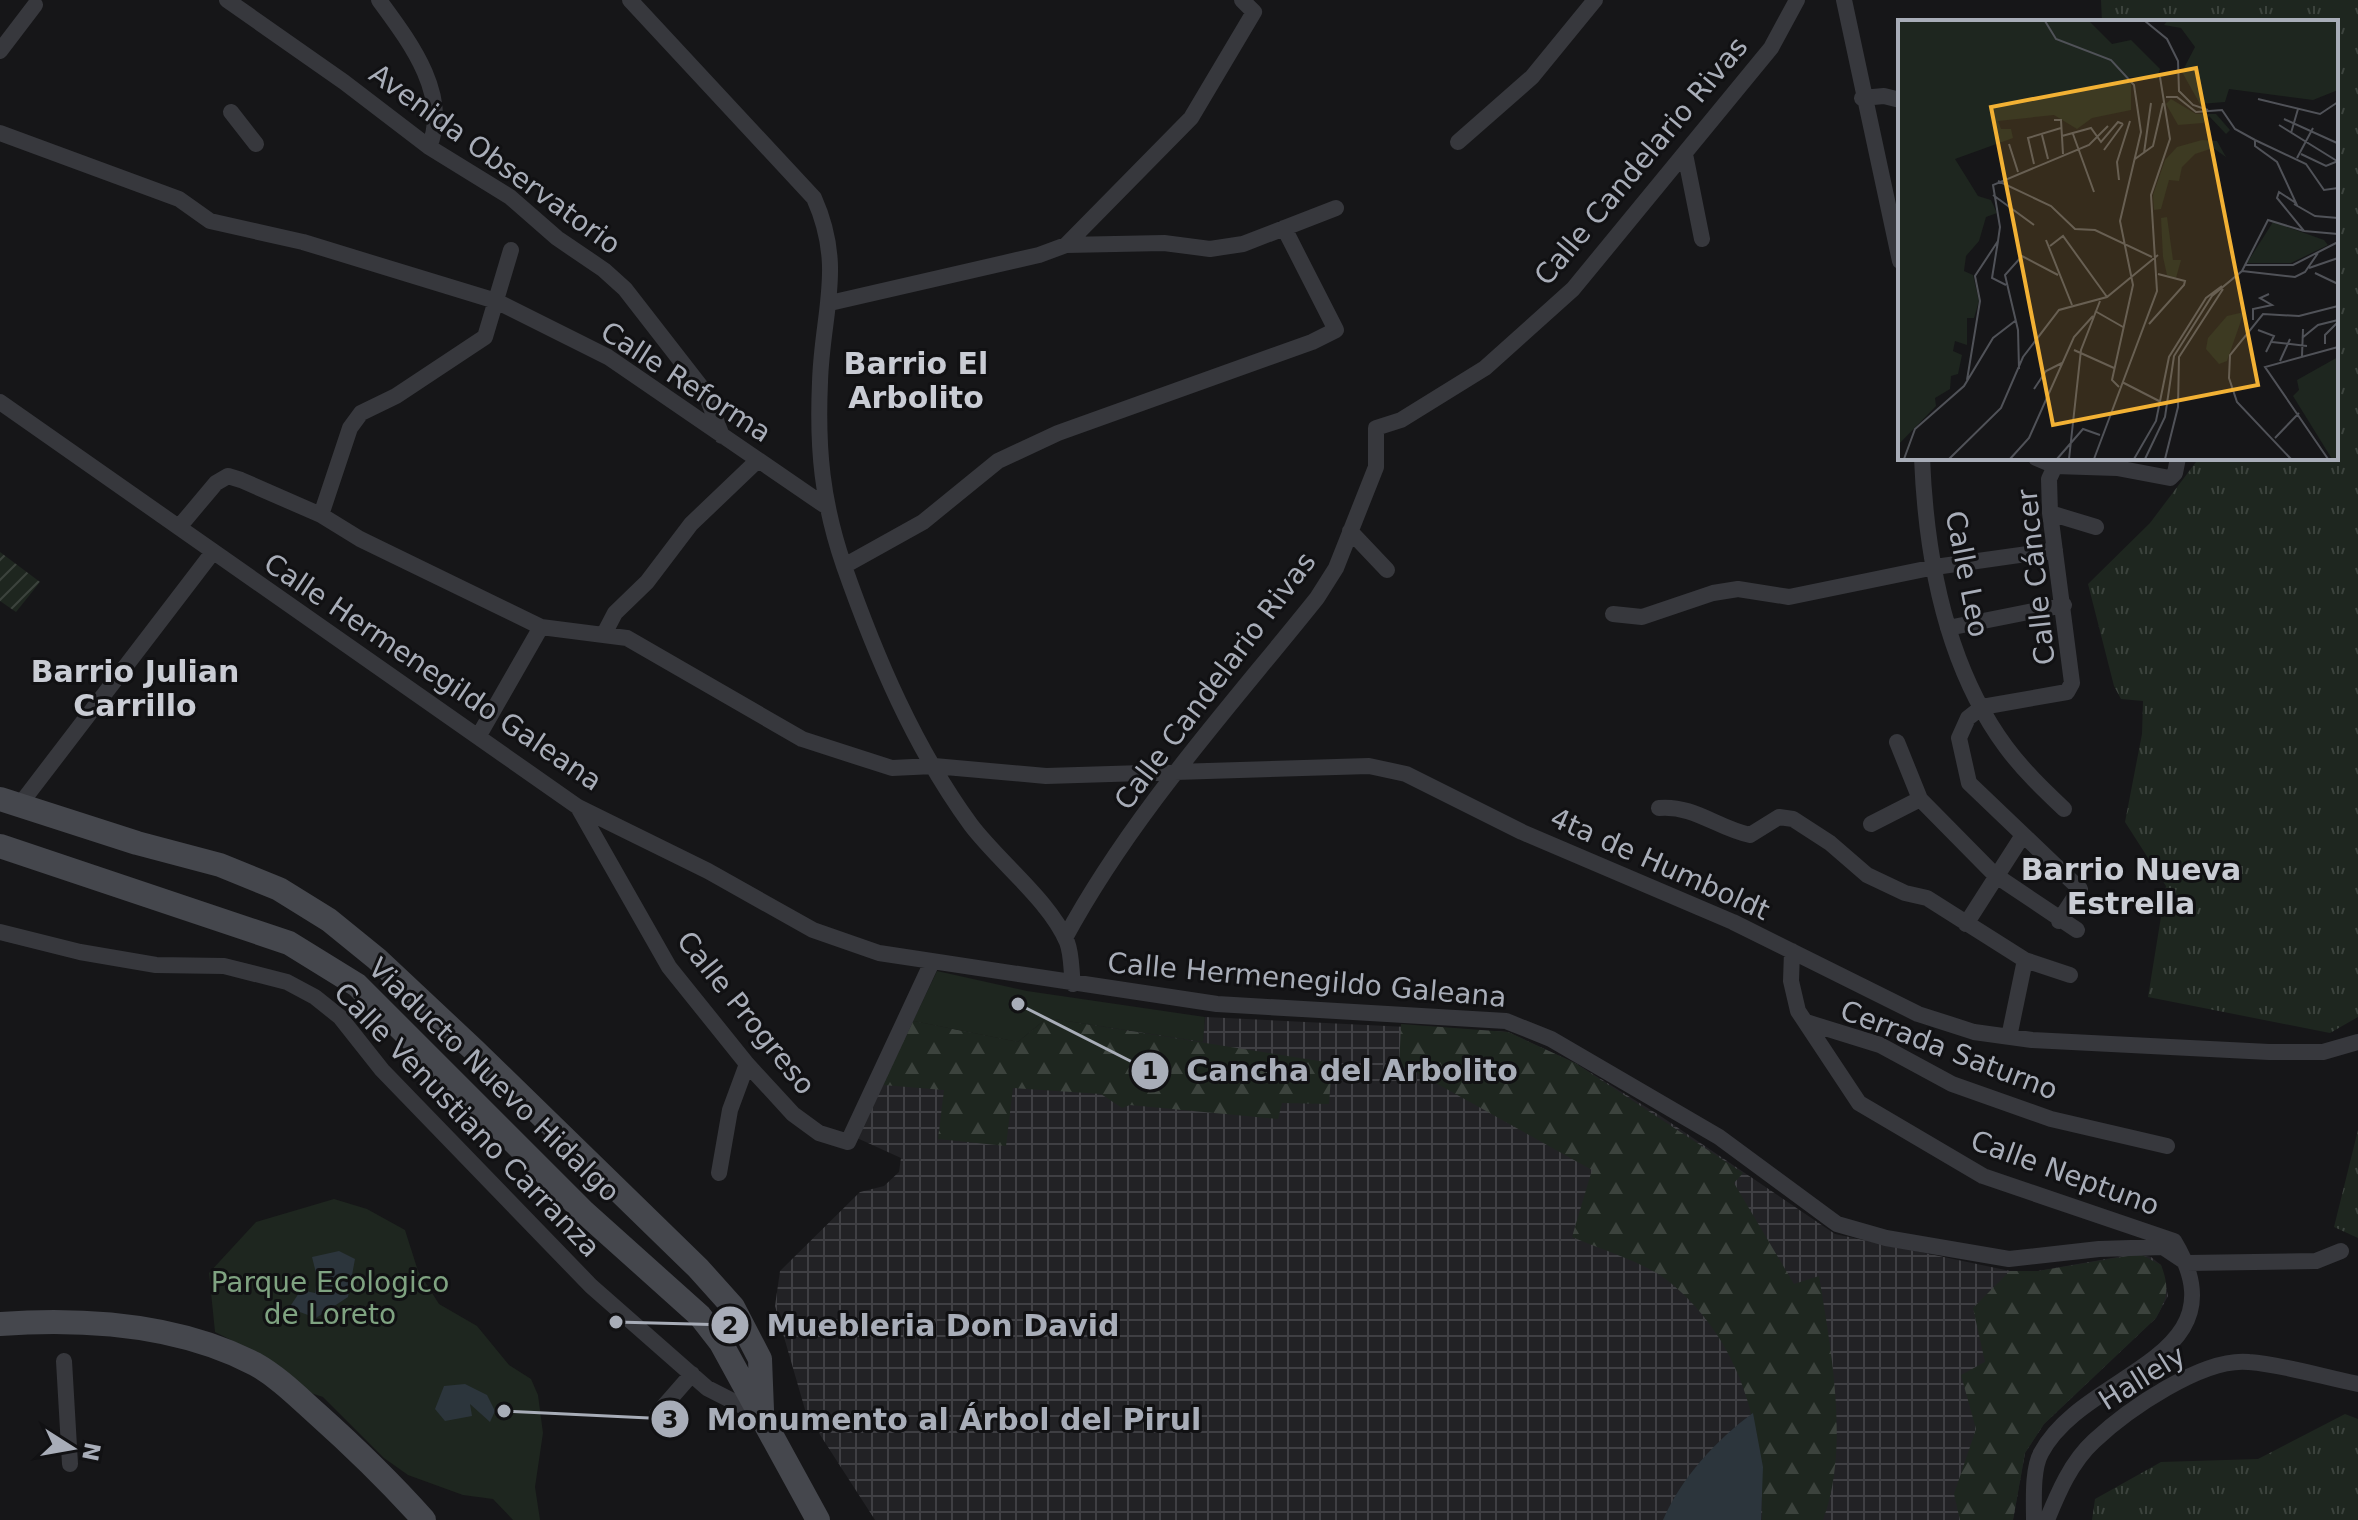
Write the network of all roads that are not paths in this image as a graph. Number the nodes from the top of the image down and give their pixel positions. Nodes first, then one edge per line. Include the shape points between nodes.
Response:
1 (227, 0) edge
2 (379, 0) edge
3 (630, 0) edge
4 (1595, 0) edge
5 (1797, 0) edge
6 (1844, 0) edge
7 (35, 5) dead end
8 (1248, 6) edge
9 (0, 51) edge
10 (1862, 98) junction
11 (1898, 100) edge
12 (231, 112) dead end
13 (0, 133) edge
14 (1458, 142) dead end
15 (256, 144) dead end
16 (429, 147) junction
17 (1685, 154) junction
18 (1336, 208) dead end
19 (1897, 222) edge
20 (1284, 228) junction
21 (1702, 239) dead end
22 (1066, 245) junction
23 (511, 250) dead end
24 (496, 301) junction
25 (830, 303) junction
26 (0, 402) edge
27 (722, 436) junction
28 (758, 460) junction
29 (1922, 460) edge
30 (2041, 460) edge
31 (2178, 460) edge
32 (2116, 463) edge
33 (2055, 466) junction
34 (824, 505) junction
35 (2050, 513) junction
36 (321, 515) junction
37 (179, 527) junction
38 (2096, 527) dead end
39 (1350, 531) junction
40 (2055, 550) junction
41 (213, 552) junction
42 (844, 566) junction
43 (1935, 567) junction
44 (1387, 570) dead end
45 (2064, 605) junction
46 (1613, 614) dead end
47 (541, 627) junction
48 (1948, 628) junction
49 (604, 634) junction
50 (1982, 707) junction
51 (478, 737) junction
52 (1897, 742) dead end
53 (934, 766) junction
54 (1177, 772) junction
55 (1920, 799) junction
56 (9, 803) edge
57 (578, 807) junction
58 (1659, 808) dead end
59 (2064, 809) dead end
60 (1871, 824) dead end
61 (2023, 835) junction
62 (0, 846) edge
63 (1995, 875) junction
64 (2059, 921) junction
65 (1966, 924) junction
66 (2077, 930) dead end
67 (0, 932) edge
68 (1065, 938) junction
69 (1792, 951) junction
70 (2025, 960) junction
71 (932, 962) junction
72 (2070, 975) dead end
73 (1073, 984) junction
74 (1806, 1022) junction
75 (2009, 1037) junction
76 (2358, 1042) edge
77 (747, 1064) junction
78 (2167, 1146) dead end
79 (719, 1173) dead end
80 (2341, 1251) dead end
81 (2187, 1263) junction
82 (0, 1324) edge
83 (64, 1361) dead end
84 (692, 1374) junction
85 (2358, 1384) edge
86 (657, 1414) dead end
87 (763, 1416) junction
88 (70, 1464) dead end
89 (424, 1520) edge
90 (818, 1520) edge
91 (2034, 1520) edge
92 (2047, 1520) edge

1 - 16 street, Avenida Observatorio
2 - 16 street via 423,67 438,126
3 - 25 street via 814,198 828,230
4 - 14 street via 1532,77
5 - 17 street, Calle Candelario Rivas via 1771,48
6 - 10 street
7 - 9 street
8 - 22 street via 1191,118
10 - 11 street
10 - 19 street
12 - 15 street
13 - 24 street, Calle Reforma via 179,199 210,221 303,242
16 - 27 street, Avenida Observatorio via 510,197 625,289 705,392
17 - 21 street
17 - 39 street, Calle Candelario Rivas via 1573,289 1485,368 1401,420 1376,428 1376,467
18 - 20 street
20 - 22 street via 1243,244 1210,249 1164,243
20 - 42 street via 1336,330 1058,433 998,461 923,522
22 - 25 street
23 - 24 street
24 - 27 street, Calle Reforma via 608,357
24 - 36 street via 485,337 475,346 361,413 350,428
25 - 34 street via 820,379
26 - 37 street, Calle Hermenegildo Galeana
27 - 28 street, Calle Reforma
28 - 34 street, Calle Reforma
28 - 49 street via 691,524 647,582 615,613
29 - 43 street, Calle Leo
30 - 33 street
31 - 32 street via 2170,478
32 - 33 street
33 - 35 street, Calle Cáncer via 2049,479
34 - 42 street
35 - 38 street
35 - 40 street, Calle Cáncer
36 - 37 street, 4ta de Humboldt via 228,476
36 - 47 street, 4ta de Humboldt
37 - 41 street, Calle Hermenegildo Galeana
39 - 44 street
39 - 54 street, Calle Candelario Rivas via 1317,598
40 - 43 street
40 - 45 street, Calle Cáncer
41 - 51 street, Calle Hermenegildo Galeana
41 - 56 street
42 - 53 street via 892,694
43 - 46 street via 1789,597 1738,589 1642,617
43 - 48 street, Calle Leo
45 - 48 street
45 - 50 street, Calle Cáncer via 2070,689
47 - 49 street, 4ta de Humboldt
47 - 51 street
48 - 50 street, Calle Leo
49 - 53 street, 4ta de Humboldt via 627,638 815,744 892,768
50 - 59 street, Calle Leo via 2005,746
50 - 61 street via 1968,718 1959,738 1969,783
51 - 57 street, Calle Hermenegildo Galeana
52 - 55 street
53 - 54 street, 4ta de Humboldt via 1046,776
53 - 68 street via 972,826
54 - 68 street, Calle Candelario Rivas via 1097,879
54 - 69 street, 4ta de Humboldt via 1369,766 1406,774 1522,832
55 - 60 street
55 - 63 street
56 - 87 main road via 220,865 279,889 377,959 733,1307 760,1359
57 - 71 street, Calle Hermenegildo Galeana via 813,930 879,953
57 - 77 street, Calle Progreso via 669,967
58 - 65 street via 1679,806 1750,835 1779,817 1793,819 1867,875 1927,898
61 - 63 street
61 - 64 street via 2080,889
62 - 87 main road, Viaducto Nuevo Hidalgo via 289,943 357,985 584,1212 700,1316
63 - 64 street
63 - 65 street
64 - 66 street
65 - 70 street
67 - 84 street, Calle Venustiano Carranza via 156,965 224,966 287,982 315,997 340,1017 382,1070 591,1286
68 - 73 street
69 - 74 street, Calle Neptuno via 1791,981
69 - 75 street, 4ta de Humboldt via 1918,1014
70 - 72 street
70 - 75 street
71 - 73 street, Calle Hermenegildo Galeana
71 - 77 street, Calle Progreso via 848,1142 819,1133 793,1114
73 - 81 street, Calle Hermenegildo Galeana via 1217,1004 1506,1021 1551,1039 1719,1137 1837,1224 2009,1259 2163,1247
74 - 78 street, Cerrada Saturno via 1880,1045 1952,1084 2051,1119
74 - 81 street, Calle Neptuno via 1859,1103 1898,1129 1983,1176 2174,1241
75 - 76 street, 4ta de Humboldt via 2282,1052 2323,1052
77 - 79 street via 730,1110
80 - 81 street via 2316,1261
81 - 91 street via 2191,1309 2177,1339 2055,1430 2039,1456
82 - 89 main road via 45,1321 182,1335 245,1360 278,1379 374,1465
83 - 88 street
84 - 86 street
84 - 87 street, Calle Venustiano Carranza via 707,1388
85 - 92 street, Hallely via 2248,1361 2214,1365 2139,1407 2093,1442 2071,1469
87 - 90 main road, Viaducto Nuevo Hidalgo

